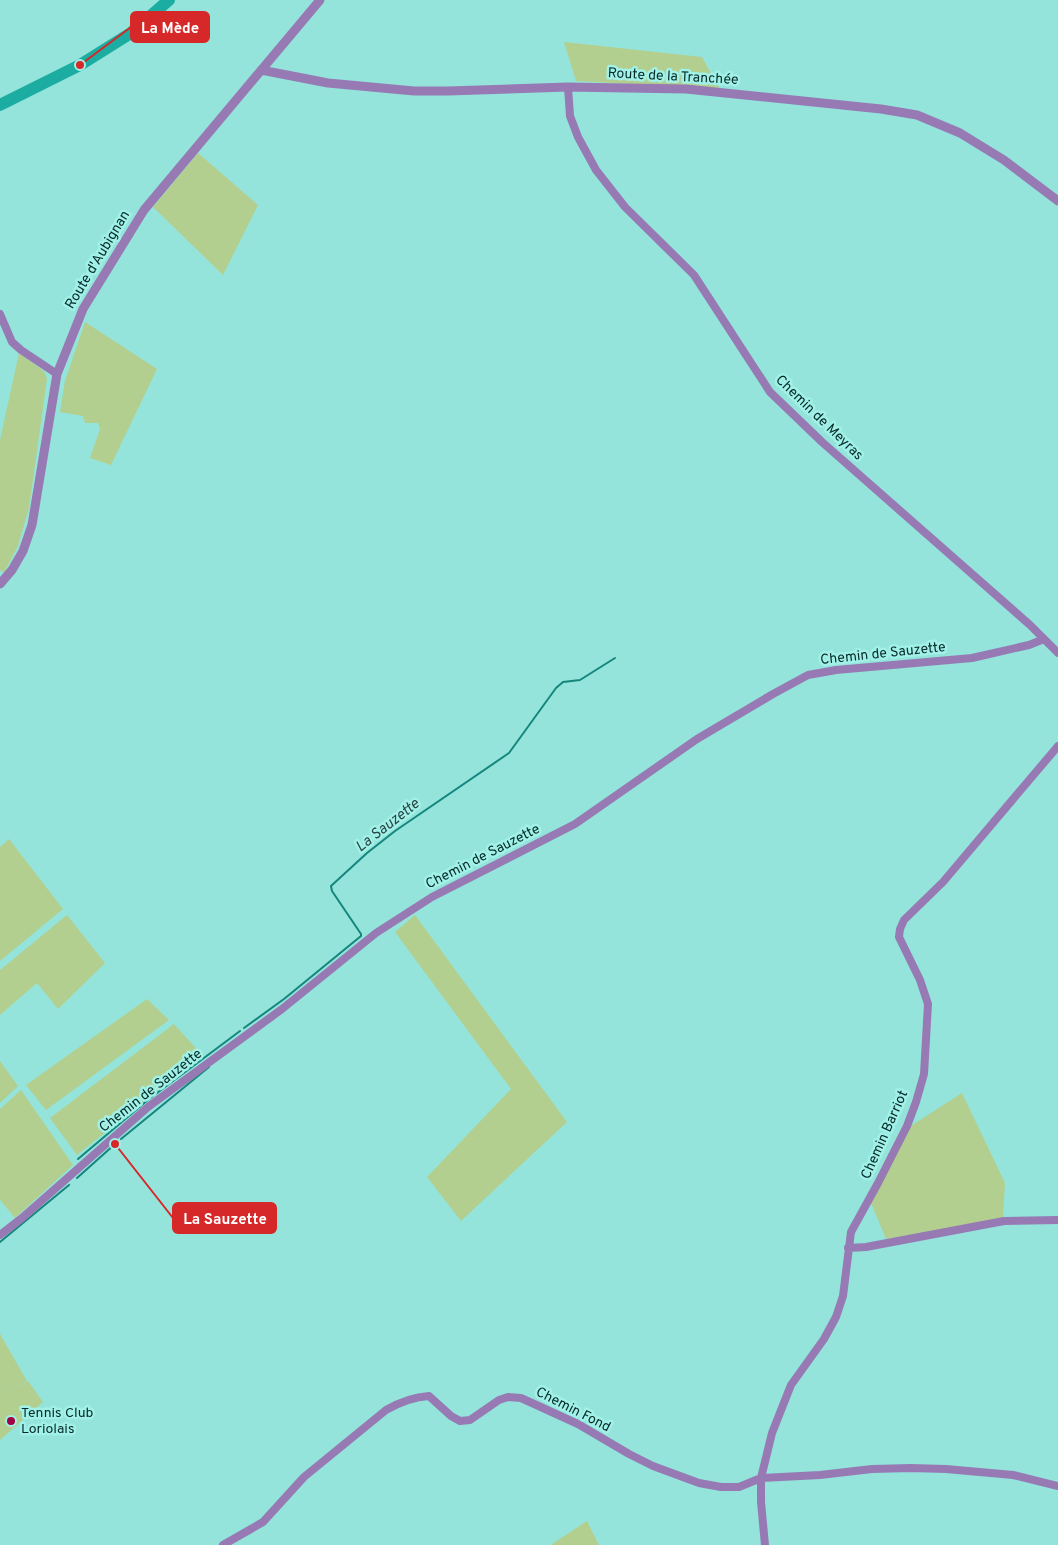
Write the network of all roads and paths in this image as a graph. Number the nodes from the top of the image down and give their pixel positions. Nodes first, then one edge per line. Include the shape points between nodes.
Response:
1 (320, 0) edge
2 (262, 70) junction
3 (568, 87) junction
4 (1058, 201) edge
5 (0, 314) edge
6 (57, 374) junction
7 (0, 584) edge
8 (1044, 639) junction
9 (1058, 653) edge
10 (1058, 746) edge
11 (1058, 1220) edge
12 (0, 1235) edge
13 (848, 1248) junction
14 (761, 1478) junction
15 (1058, 1486) edge
16 (223, 1545) edge
17 (765, 1545) edge

1 - 2 street, Route d'Aubignan
2 - 3 street, Route de la Tranchée via 328,83 414,91
2 - 6 street, Route d'Aubignan via 144,210 83,309
3 - 4 street, Route de la Tranchée via 686,89 917,115 982,145
3 - 8 street, Chemin de Meyras via 570,116 596,170 625,207 694,275 770,392
5 - 6 street via 12,342
6 - 7 street, Route d'Aubignan via 32,525 23,551
8 - 9 street, Chemin de Meyras
8 - 12 street, Chemin de Sauzette via 972,658 836,670 808,675 792,683 697,739 575,824 432,897 376,933 282,1009 148,1107
10 - 13 street, Chemin Barriot via 943,882 904,920 900,929 899,938 928,1004 924,1074 906,1126 851,1232
11 - 13 street via 1004,1221
13 - 14 street, Chemin Barriot via 843,1296 836,1317 791,1385 772,1433
14 - 15 street, Chemin Fond via 911,1468 1013,1475
14 - 16 street, Chemin Fond via 739,1487 699,1482 653,1466 578,1424 521,1398 499,1400 470,1420 460,1421 429,1396 417,1397 386,1410 304,1477 262,1522
14 - 17 street, Chemin Barriot

